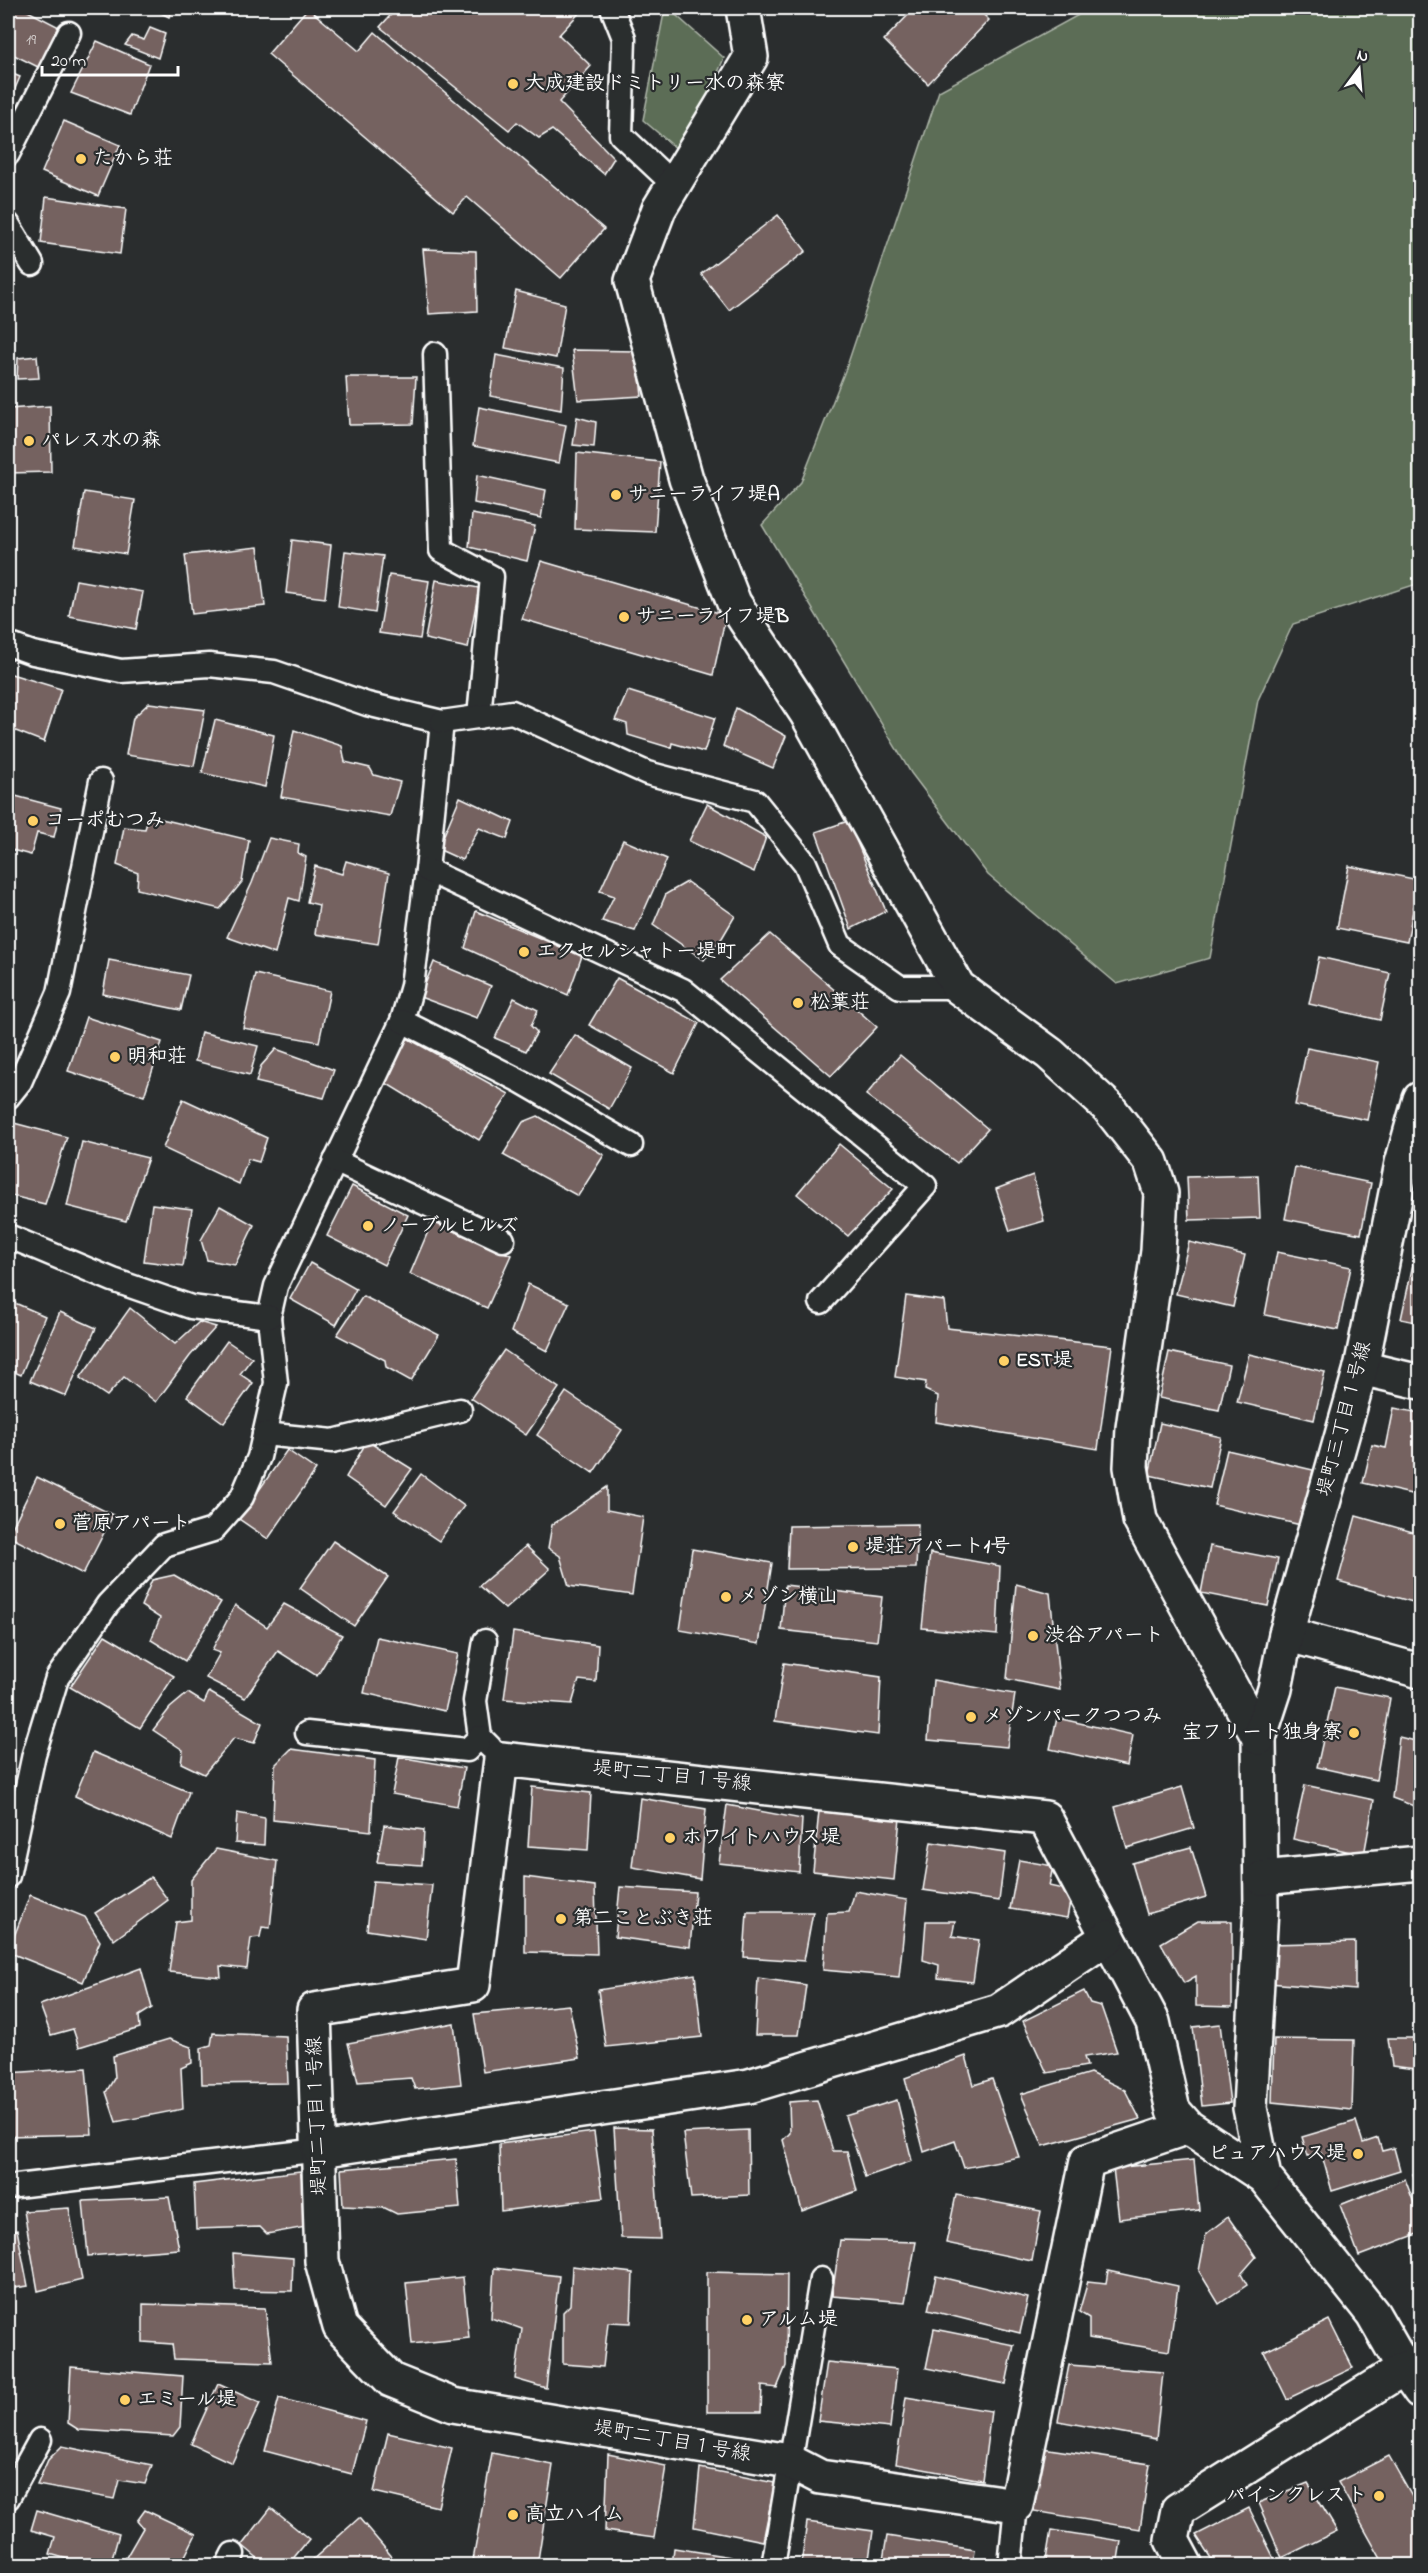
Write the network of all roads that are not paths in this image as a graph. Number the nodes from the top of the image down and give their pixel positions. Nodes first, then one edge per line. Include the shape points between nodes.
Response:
1 (612, 8) edge
2 (742, 8) edge
3 (69, 33) dead end
4 (8, 154) edge
5 (674, 185) junction
6 (8, 224) edge
7 (32, 264) dead end
8 (435, 354) dead end
9 (8, 644) edge
10 (479, 717) junction
11 (442, 722) junction
12 (101, 782) dead end
13 (428, 870) junction
14 (958, 987) junction
15 (402, 1021) junction
16 (1420, 1096) edge
17 (8, 1097) edge
18 (631, 1145) dead end
19 (335, 1161) junction
20 (8, 1236) edge
21 (503, 1240) dead end
22 (821, 1302) dead end
23 (269, 1317) junction
24 (1361, 1368) junction
25 (1420, 1382) edge
26 (460, 1410) dead end
27 (264, 1434) junction
28 (1286, 1634) junction
29 (485, 1641) dead end
30 (1420, 1671) edge
31 (308, 1733) dead end
32 (1259, 1738) junction
33 (491, 1748) junction
34 (1420, 1863) edge
35 (8, 1875) edge
36 (1262, 1878) junction
37 (1108, 1937) junction
38 (1188, 2127) junction
39 (320, 2150) junction
40 (1263, 2177) junction
41 (8, 2187) edge
42 (821, 2279) dead end
43 (1412, 2379) edge
44 (40, 2440) dead end
45 (789, 2461) junction
46 (8, 2498) edge
47 (1016, 2505) junction
48 (773, 2565) edge
49 (1010, 2565) edge
50 (1186, 2565) edge

1 - 5 lane via 624,38 621,135
2 - 5 street via 751,57
3 - 4 lane
5 - 14 street via 659,209 632,281 686,479 734,603 807,714
6 - 7 lane
8 - 10 lane via 441,550 492,577
9 - 11 lane via 120,671 209,665 274,672 367,704
10 - 11 lane
10 - 14 lane via 512,712 647,773 755,801 805,863 840,945 900,987
11 - 13 lane
12 - 17 lane via 59,993 20,1082
13 - 15 lane via 412,986
13 - 22 lane via 683,990 925,1185
14 - 32 street via 1050,1054 1108,1107 1151,1162 1161,1193 1158,1251 1133,1428 1131,1467 1140,1520
15 - 18 lane via 522,1082
15 - 19 lane
16 - 24 street, 堤町三丁目１号線 via 1402,1163
19 - 21 lane
19 - 23 lane via 276,1286
20 - 23 lane via 113,1280 191,1307
23 - 27 lane via 276,1383
24 - 25 street
24 - 28 street, 堤町三丁目１号線
26 - 27 lane via 333,1441
27 - 35 lane via 242,1497 213,1530 164,1545 108,1604 57,1678 33,1754
28 - 30 street
28 - 32 street, 堤町三丁目１号線 via 1275,1689
29 - 33 lane via 475,1701
31 - 33 lane via 466,1750
32 - 36 street
33 - 37 street, 堤町二丁目１号線 via 1045,1818
33 - 39 street, 堤町二丁目１号線 via 473,1984 314,2010
34 - 36 street
36 - 40 street via 1250,2108
37 - 38 street, 堤町二丁目１号線 via 1153,2022 1173,2110
37 - 39 street via 999,2011 749,2086
38 - 40 street, 堤町二丁目１号線
38 - 47 street via 1088,2161
39 - 41 lane
39 - 45 street, 堤町二丁目１号線 via 322,2261 340,2327 391,2380 453,2405
40 - 43 street via 1373,2314
42 - 45 lane
43 - 50 street via 1178,2510 1172,2540
44 - 46 lane
45 - 47 street, 堤町二丁目１号線 via 820,2476
45 - 48 lane
47 - 49 lane

